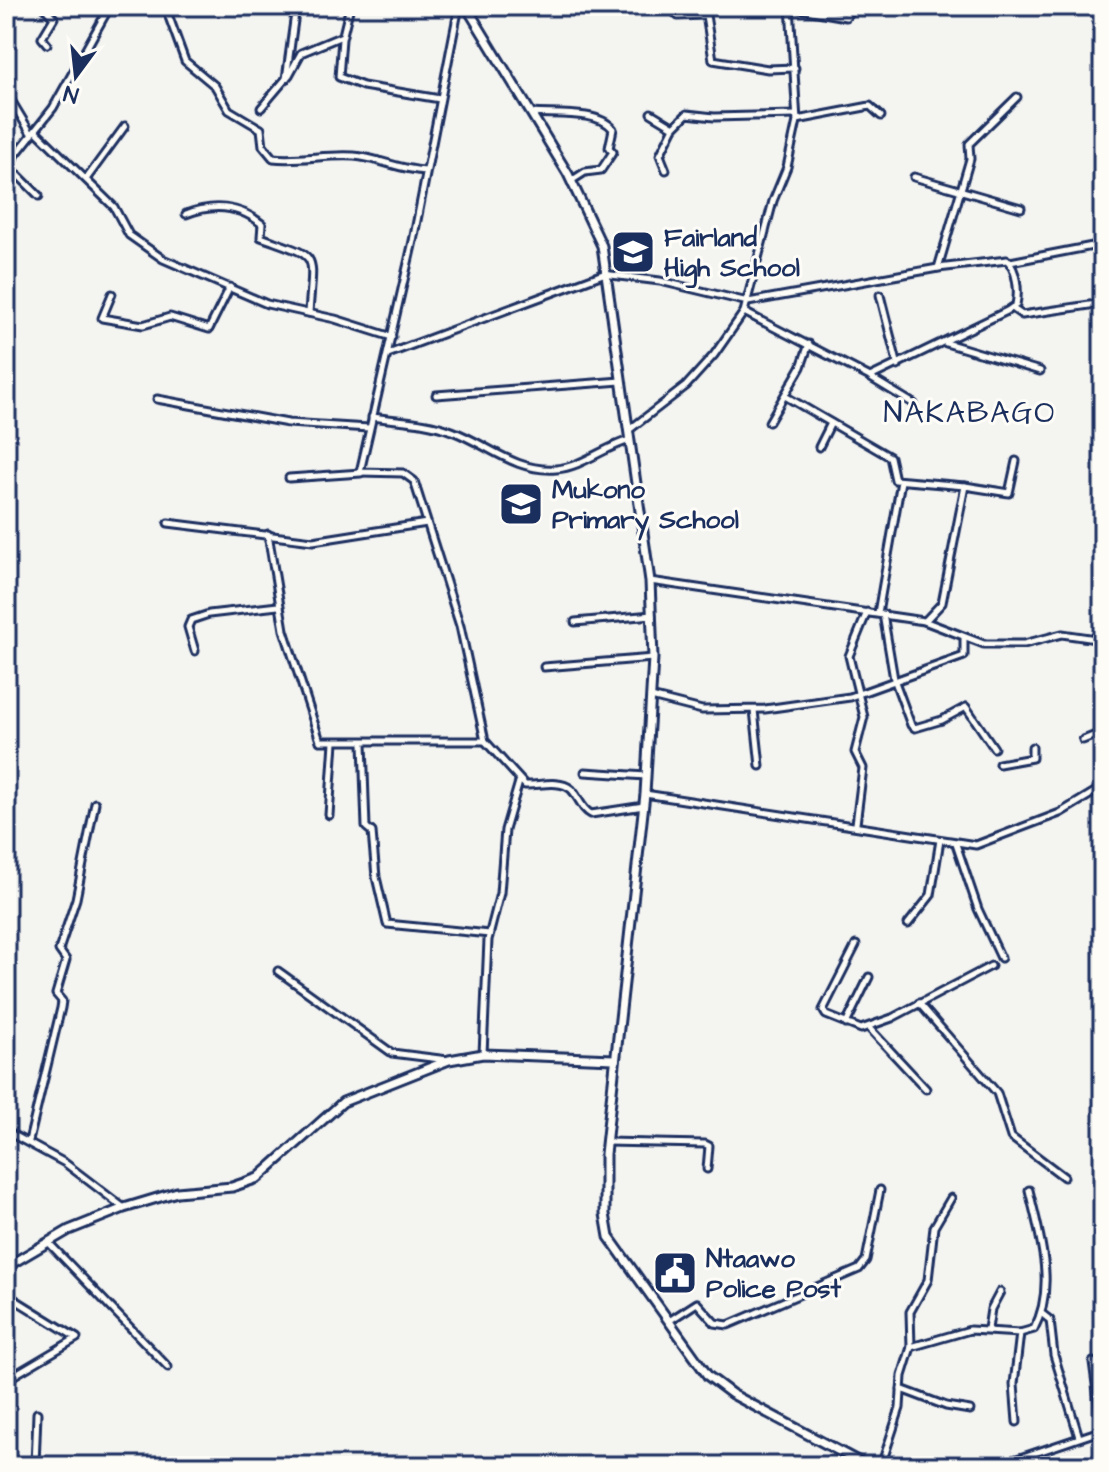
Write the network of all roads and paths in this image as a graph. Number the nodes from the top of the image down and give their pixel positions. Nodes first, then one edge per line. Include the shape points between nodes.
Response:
1 (43, 6) edge
2 (110, 6) edge
3 (165, 6) edge
4 (296, 6) edge
5 (350, 6) edge
6 (459, 6) edge
7 (466, 6) edge
8 (670, 6) edge
9 (790, 6) edge
10 (852, 6) edge
11 (342, 36) junction
12 (47, 44) dead end
13 (795, 68) junction
14 (286, 79) junction
15 (6, 92) edge
16 (1017, 97) dead end
17 (440, 99) junction
18 (261, 108) dead end
19 (532, 113) junction
20 (651, 113) dead end
21 (881, 116) dead end
22 (796, 118) junction
23 (125, 126) dead end
24 (674, 127) junction
25 (34, 133) junction
26 (7, 166) edge
27 (666, 170) dead end
28 (426, 171) junction
29 (914, 177) dead end
30 (87, 178) junction
31 (571, 181) junction
32 (959, 191) junction
33 (39, 196) dead end
34 (1021, 208) dead end
35 (186, 214) dead end
36 (1103, 244) edge
37 (1010, 262) junction
38 (938, 268) junction
39 (603, 274) junction
40 (230, 287) junction
41 (112, 294) dead end
42 (880, 295) dead end
43 (748, 302) junction
44 (1103, 303) edge
45 (1012, 308) junction
46 (744, 312) junction
47 (309, 313) junction
48 (392, 337) junction
49 (946, 343) junction
50 (809, 344) junction
51 (388, 354) junction
52 (898, 366) junction
53 (1040, 371) dead end
54 (870, 377) junction
55 (621, 381) junction
56 (436, 395) dead end
57 (785, 396) junction
58 (157, 399) dead end
59 (914, 404) dead end
60 (372, 417) junction
61 (769, 422) dead end
62 (831, 423) junction
63 (369, 428) junction
64 (629, 430) junction
65 (630, 440) junction
66 (819, 447) dead end
67 (1016, 461) dead end
68 (361, 473) junction
69 (289, 478) dead end
70 (901, 481) junction
71 (965, 486) junction
72 (168, 523) dead end
73 (427, 523) junction
74 (268, 534) junction
75 (650, 581) junction
76 (278, 606) junction
77 (867, 612) junction
78 (653, 614) junction
79 (880, 614) junction
80 (924, 621) junction
81 (575, 622) dead end
82 (964, 637) junction
83 (1103, 640) edge
84 (195, 651) dead end
85 (653, 658) junction
86 (544, 667) dead end
87 (894, 679) junction
88 (856, 695) junction
89 (650, 697) junction
90 (754, 710) junction
91 (1103, 735) edge
92 (1083, 740) dead end
93 (485, 741) junction
94 (334, 742) junction
95 (363, 743) junction
96 (1032, 747) dead end
97 (994, 748) dead end
98 (999, 764) dead end
99 (760, 766) dead end
100 (585, 772) dead end
101 (646, 776) junction
102 (519, 782) junction
103 (1103, 787) edge
104 (645, 794) junction
105 (95, 803) dead end
106 (644, 806) junction
107 (329, 815) dead end
108 (856, 824) junction
109 (940, 840) junction
110 (956, 843) junction
111 (908, 924) dead end
112 (490, 934) junction
113 (856, 945) dead end
114 (1001, 958) dead end
115 (991, 966) dead end
116 (278, 971) dead end
117 (869, 977) dead end
118 (919, 1003) junction
119 (846, 1024) junction
120 (870, 1029) junction
121 (483, 1054) junction
122 (614, 1059) junction
123 (449, 1060) junction
124 (926, 1089) dead end
125 (6, 1131) edge
126 (29, 1141) junction
127 (606, 1142) junction
128 (707, 1169) dead end
129 (1064, 1177) dead end
130 (880, 1190) dead end
131 (1029, 1190) dead end
132 (951, 1198) dead end
133 (124, 1208) junction
134 (48, 1241) junction
135 (6, 1267) edge
136 (1000, 1292) dead end
137 (6, 1294) edge
138 (1041, 1313) junction
139 (668, 1322) junction
140 (988, 1329) junction
141 (1020, 1333) junction
142 (911, 1347) junction
143 (1093, 1362) dead end
144 (168, 1367) dead end
145 (6, 1380) edge
146 (901, 1389) junction
147 (970, 1410) dead end
148 (37, 1413) dead end
149 (1017, 1422) dead end
150 (1102, 1430) edge
151 (1079, 1437) junction
152 (35, 1466) edge
153 (867, 1466) edge
154 (881, 1466) edge
155 (996, 1466) edge

1 - 12 street via 54,18 42,38
2 - 25 street
3 - 28 street via 185,61 215,86 229,110 261,129 263,146 273,158 354,156
4 - 14 street
5 - 11 street
6 - 17 street
7 - 19 street
8 - 13 street via 678,16 706,15 713,60
9 - 10 street via 846,17
9 - 13 street
11 - 14 street via 301,53
11 - 17 street via 339,77 344,82
13 - 22 street
14 - 18 street
15 - 25 street
16 - 32 street via 969,144 970,159
17 - 28 street
19 - 31 street
19 - 31 street via 591,117 613,129 613,152 604,166
20 - 24 street
21 - 22 street via 870,106
22 - 24 street via 687,114
22 - 43 street
23 - 30 street
24 - 27 street via 660,155
25 - 26 street
25 - 30 street
26 - 33 street
28 - 48 street
29 - 32 street
30 - 40 street via 119,211 136,241 179,268
31 - 39 street via 600,240
32 - 34 street
32 - 38 street
35 - 47 street via 220,206 251,216 262,224 261,237 307,254 313,262
36 - 37 street
37 - 38 street
37 - 45 street via 1018,291
38 - 43 street
39 - 43 street
39 - 51 street
39 - 55 street
40 - 41 street via 209,329 170,317 143,325 102,318
40 - 47 street via 267,304
42 - 52 street
43 - 46 street
44 - 45 street via 1022,315
45 - 49 street
46 - 50 street
46 - 64 street via 686,386
47 - 48 street
48 - 51 street
49 - 52 street
49 - 53 street
50 - 54 street
50 - 57 street
51 - 60 street
52 - 54 street
54 - 59 street
55 - 56 street
55 - 64 street
57 - 61 street
57 - 62 street
58 - 63 street via 288,423
60 - 63 street
60 - 65 street via 432,424 503,458 541,469 571,466
62 - 66 street
62 - 70 street via 890,457 895,480
63 - 68 street
64 - 65 street
65 - 75 street
67 - 71 street via 1009,493
68 - 69 street
68 - 73 street via 410,476
70 - 71 street
70 - 79 street
71 - 80 street via 942,603
72 - 74 street
73 - 74 street via 318,541
73 - 93 street via 467,654
74 - 76 street
75 - 77 street
75 - 78 street
76 - 84 street via 191,620
76 - 94 street via 317,735 324,743
77 - 79 street
77 - 88 street via 850,647
78 - 81 street
78 - 85 street
79 - 80 street
79 - 87 street
80 - 82 street
82 - 83 street via 994,645 1062,634
82 - 87 street via 964,656
85 - 86 street
85 - 89 street
87 - 88 street
87 - 97 street via 913,727 936,723 966,707
88 - 90 street
88 - 108 street via 864,717 855,747 863,768
89 - 90 street via 702,710
89 - 101 street
90 - 99 street
91 - 92 street
93 - 95 street
93 - 102 street
94 - 95 street
94 - 107 street
95 - 112 street via 366,827 372,832 387,924
96 - 98 street via 1032,758
100 - 101 street
101 - 104 street
102 - 106 street via 566,787 591,814
102 - 112 street via 505,830 500,893
103 - 110 street via 1060,813 990,841
104 - 106 street
104 - 108 street
105 - 126 street via 76,899 59,950 66,960 56,994 61,1008
106 - 122 street
108 - 109 street
109 - 110 street
109 - 111 street via 931,895
110 - 114 street
112 - 121 street
113 - 119 street via 823,1005 826,1015
115 - 118 street
116 - 123 street via 392,1053
117 - 119 street
118 - 120 street
118 - 129 street via 997,1093 1011,1137
119 - 120 street
120 - 124 street
121 - 122 street
121 - 123 street
122 - 127 street
123 - 133 street via 343,1102 270,1171 248,1183 177,1192
125 - 126 street
126 - 133 street
127 - 128 street via 705,1144
127 - 139 street via 609,1237
130 - 139 street via 866,1260 859,1269 728,1325 715,1323 697,1303
131 - 138 street via 1040,1228 1046,1286
132 - 142 street via 934,1227 928,1280 910,1312
133 - 134 street
134 - 135 street
134 - 144 street
136 - 140 street
137 - 145 street via 77,1338
138 - 141 street via 1034,1329
138 - 151 street via 1050,1320 1054,1355
139 - 153 street via 720,1386
140 - 141 street
140 - 142 street
141 - 149 street via 1014,1384
142 - 146 street
143 - 150 street
146 - 147 street
146 - 154 street
148 - 152 street
150 - 151 street
151 - 155 street

